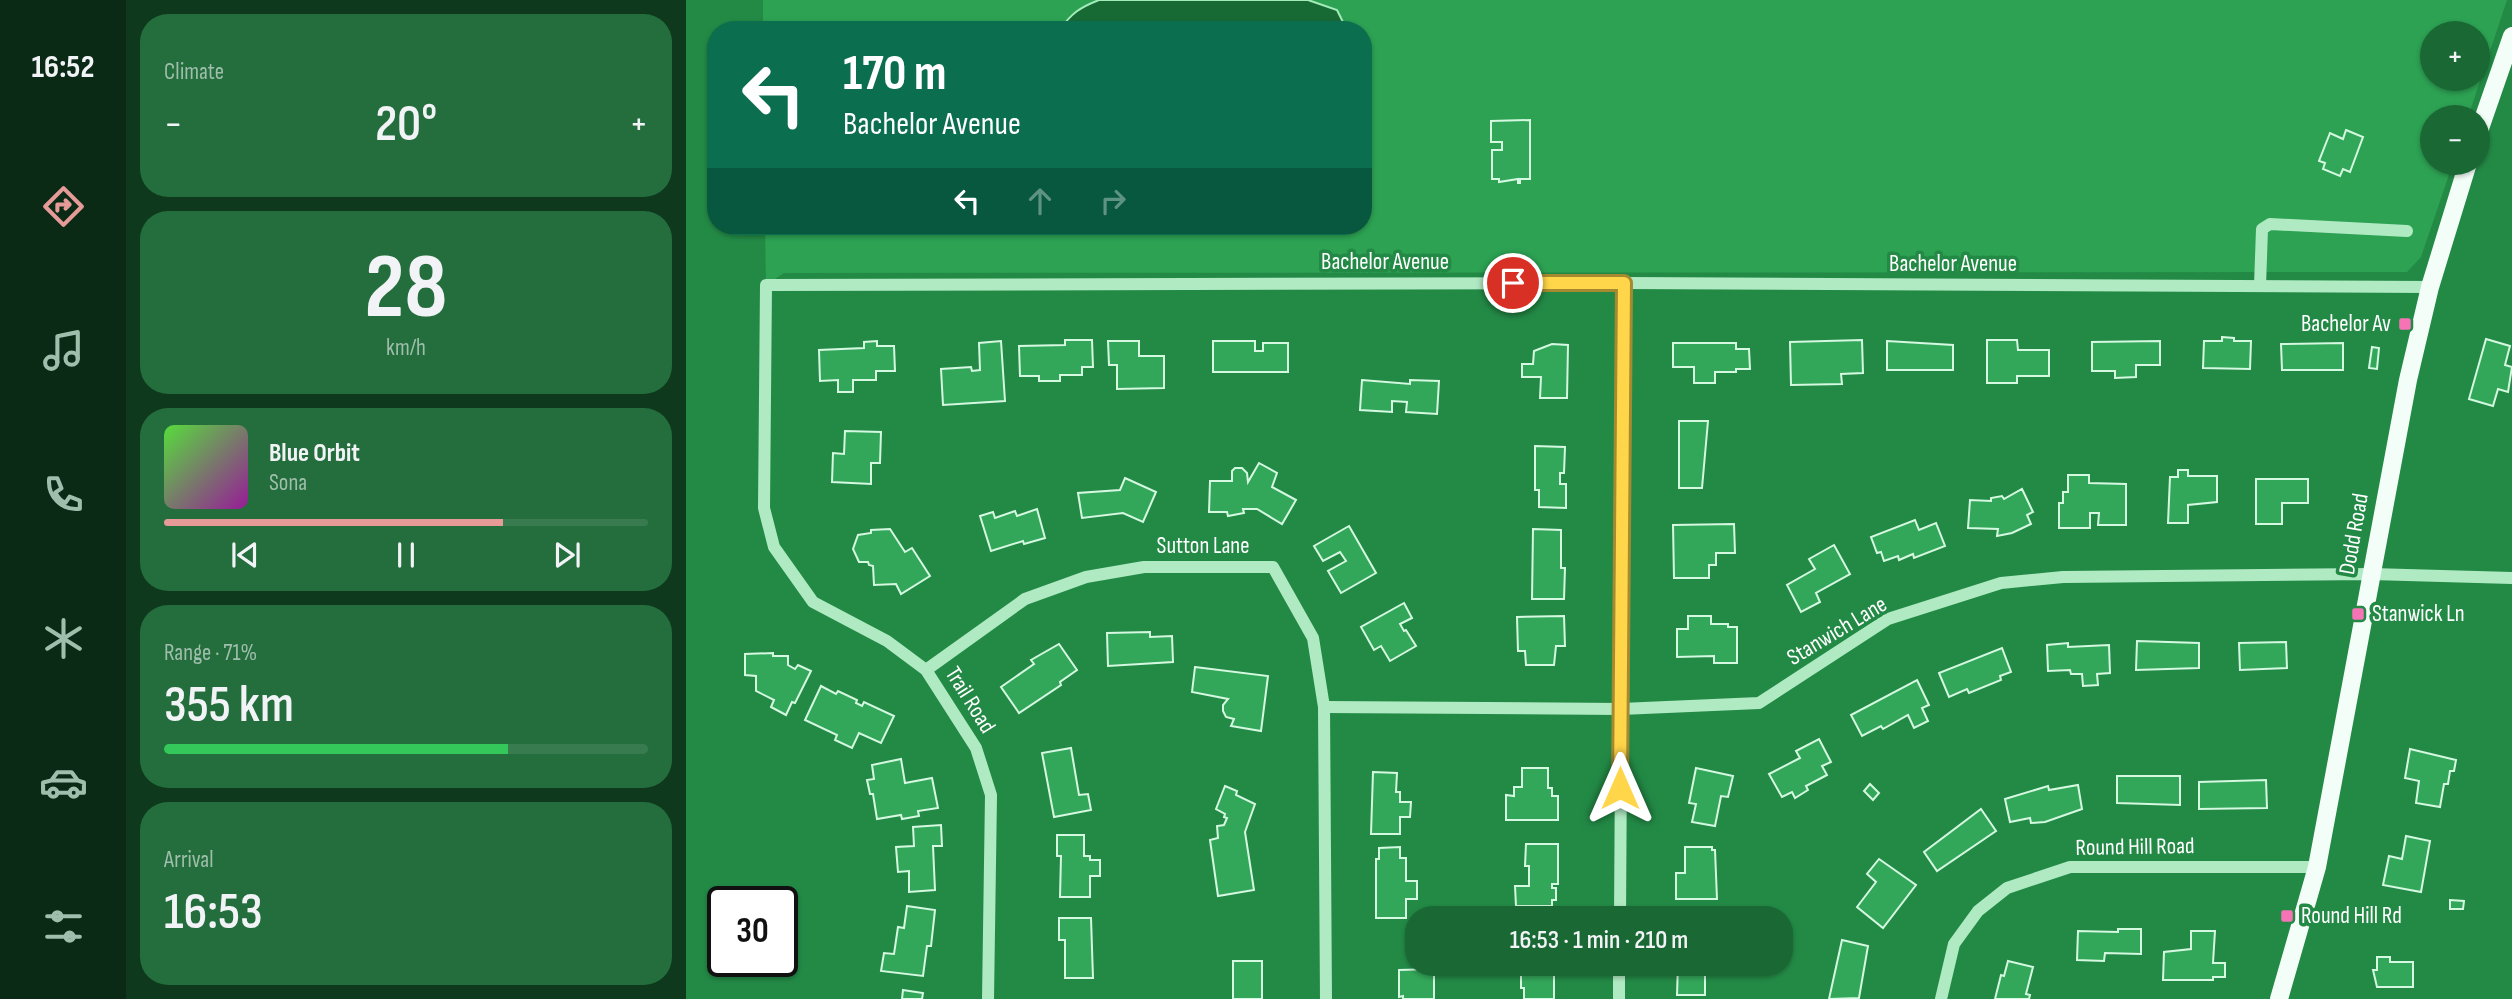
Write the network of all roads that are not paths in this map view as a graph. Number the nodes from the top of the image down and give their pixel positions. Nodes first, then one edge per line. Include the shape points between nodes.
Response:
1 (2512, 36) edge
2 (2488, 105) edge
3 (2464, 175) edge
4 (2407, 231) dead end
5 (1624, 283) junction
6 (2260, 286) junction
7 (2430, 287) junction
8 (765, 416) joint
9 (2372, 574) junction
10 (2512, 578) edge
11 (926, 670) junction
12 (1324, 707) junction
13 (1621, 709) junction
14 (2317, 867) junction
15 (1620, 906) edge
16 (1619, 976) edge
17 (988, 999) edge
18 (1326, 999) edge
19 (1619, 999) edge
20 (1941, 999) edge
21 (2279, 999) edge

1 - 2 main road
3 - 7 main road, Dodd Road
4 - 6 street via 2270,224 2263,229
5 - 6 street, Bachelor Avenue
5 - 8 street, Bachelor Avenue via 766,285
5 - 13 street
6 - 7 street, Bachelor Avenue
7 - 9 main road, Dodd Road via 2407,380
8 - 11 street, Trail Road via 764,508 775,547 787,568 813,602 887,641
9 - 10 street, Stanwich Lane
9 - 13 street, Stanwich Lane via 2063,577 2001,583 1888,619 1759,703
9 - 14 main road, Dodd Road
11 - 12 street, Sutton Lane via 1025,599 1086,577 1144,567 1273,567 1313,638
11 - 17 street, Trail Road via 976,748 991,795
12 - 13 street, Stanwich Lane
12 - 18 street, Sutton Lane
13 - 15 street
14 - 20 street, Round Hill Road via 2070,867 2007,888 1978,911 1954,944
14 - 21 main road, Dodd Road
16 - 19 street

